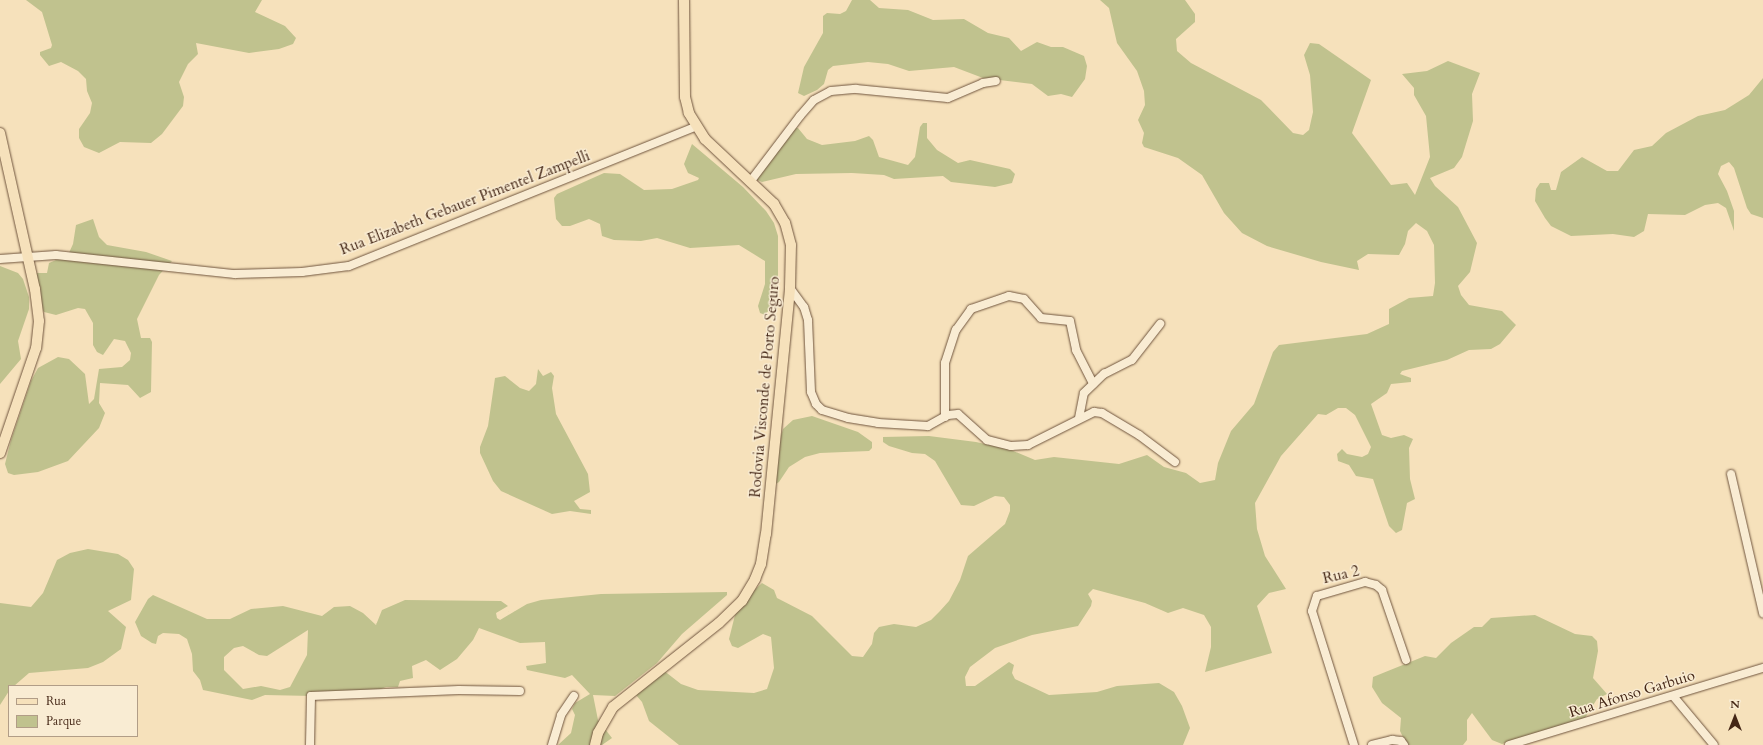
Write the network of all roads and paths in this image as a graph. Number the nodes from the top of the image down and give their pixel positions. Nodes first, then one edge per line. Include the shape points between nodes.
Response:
1 (684, 0) edge
2 (996, 81) dead end
3 (695, 127) junction
4 (0, 133) edge
5 (750, 182) junction
6 (28, 255) junction
7 (0, 258) edge
8 (790, 288) junction
9 (1160, 324) dead end
10 (1093, 384) junction
11 (945, 417) junction
12 (1079, 418) junction
13 (0, 453) edge
14 (1175, 462) dead end
15 (1731, 474) dead end
16 (1760, 589) edge
17 (1763, 613) edge
18 (1406, 660) dead end
19 (1763, 668) edge
20 (520, 691) dead end
21 (574, 696) dead end
22 (1674, 697) junction
23 (1395, 742) edge
24 (310, 745) edge
25 (552, 745) edge
26 (595, 745) edge
27 (1354, 745) edge
28 (1372, 745) edge
29 (1404, 745) edge
30 (1509, 745) edge
31 (1714, 745) edge

1 - 3 main road, Rodovia Visconde de Porto Seguro via 685,97
2 - 5 street via 983,83 948,98 856,89 831,91 814,100
3 - 5 main road, Rodovia Visconde de Porto Seguro
3 - 6 street, Rua Elizabeth Gebauer Pimentel Zampelli via 349,266 302,272 215,274 83,258
4 - 6 main road
5 - 8 main road, Rodovia Visconde de Porto Seguro via 774,204 785,223 792,245
6 - 7 street, Rua Elizabeth Gebauer Pimentel Zampelli
6 - 13 main road via 35,289 38,336
8 - 11 street via 804,307 808,320 811,392 819,407 848,418 878,423 928,426
8 - 26 main road, Rodovia Visconde de Porto Seguro via 766,534 761,564 755,579 734,610 613,707 598,732
9 - 10 street via 1132,360 1104,374
10 - 11 street via 1076,350 1070,321 1041,318 1024,299 1008,296 971,309 956,330 945,363
10 - 12 street via 1084,394
11 - 12 street via 961,415 987,440 1011,446 1028,445 1055,433
12 - 14 street via 1094,412 1102,413 1139,435
15 - 16 street
16 - 17 street
18 - 27 street, Rua 2 via 1382,590 1376,585 1365,582 1321,593 1314,600 1312,611
19 - 22 street, Rua Afonso Garbuio
20 - 24 street via 459,690 309,697
21 - 25 street via 562,715
22 - 30 street, Rua Afonso Garbuio
22 - 31 street
23 - 28 street
23 - 29 street via 1402,741

